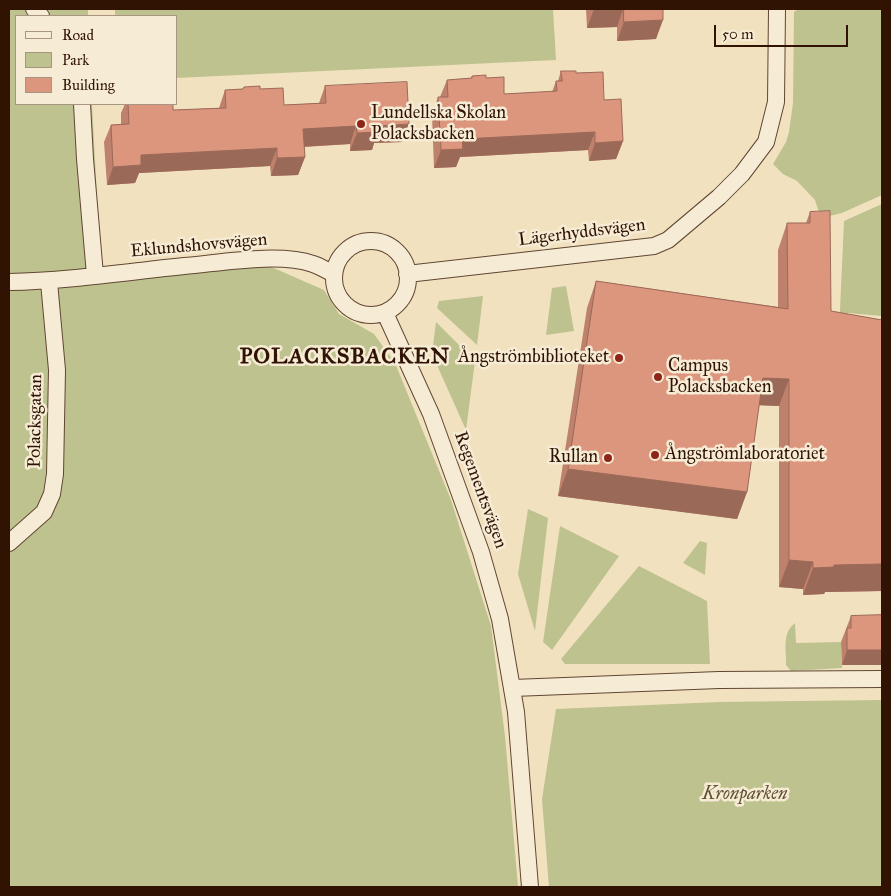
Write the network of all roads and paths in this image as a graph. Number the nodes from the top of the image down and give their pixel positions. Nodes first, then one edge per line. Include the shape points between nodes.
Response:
1 (777, 9) edge
2 (82, 105) edge
3 (334, 274) junction
4 (407, 274) junction
5 (95, 275) junction
6 (9, 282) edge
7 (49, 282) junction
8 (385, 313) junction
9 (9, 543) edge
10 (882, 679) edge
11 (513, 688) junction
12 (530, 887) edge

1 - 4 street, Lägerhyddsvägen via 776,102 766,142 719,198 668,240 654,246
2 - 5 street
3 - 4 street via 340,257 350,248 372,242 384,244 395,251 404,262
3 - 5 street, Eklundshovsvägen via 313,264 253,259
3 - 8 street via 335,288 347,307 358,314
4 - 8 street via 402,298
5 - 7 street, Eklundshovsvägen
6 - 7 street, Eklundshovsvägen
7 - 9 street, Polacksgatan via 57,370 52,494 44,512
8 - 11 street, Regementsvägen via 431,414 481,552 500,619
10 - 11 street via 718,680
11 - 12 street, Regementsvägen

